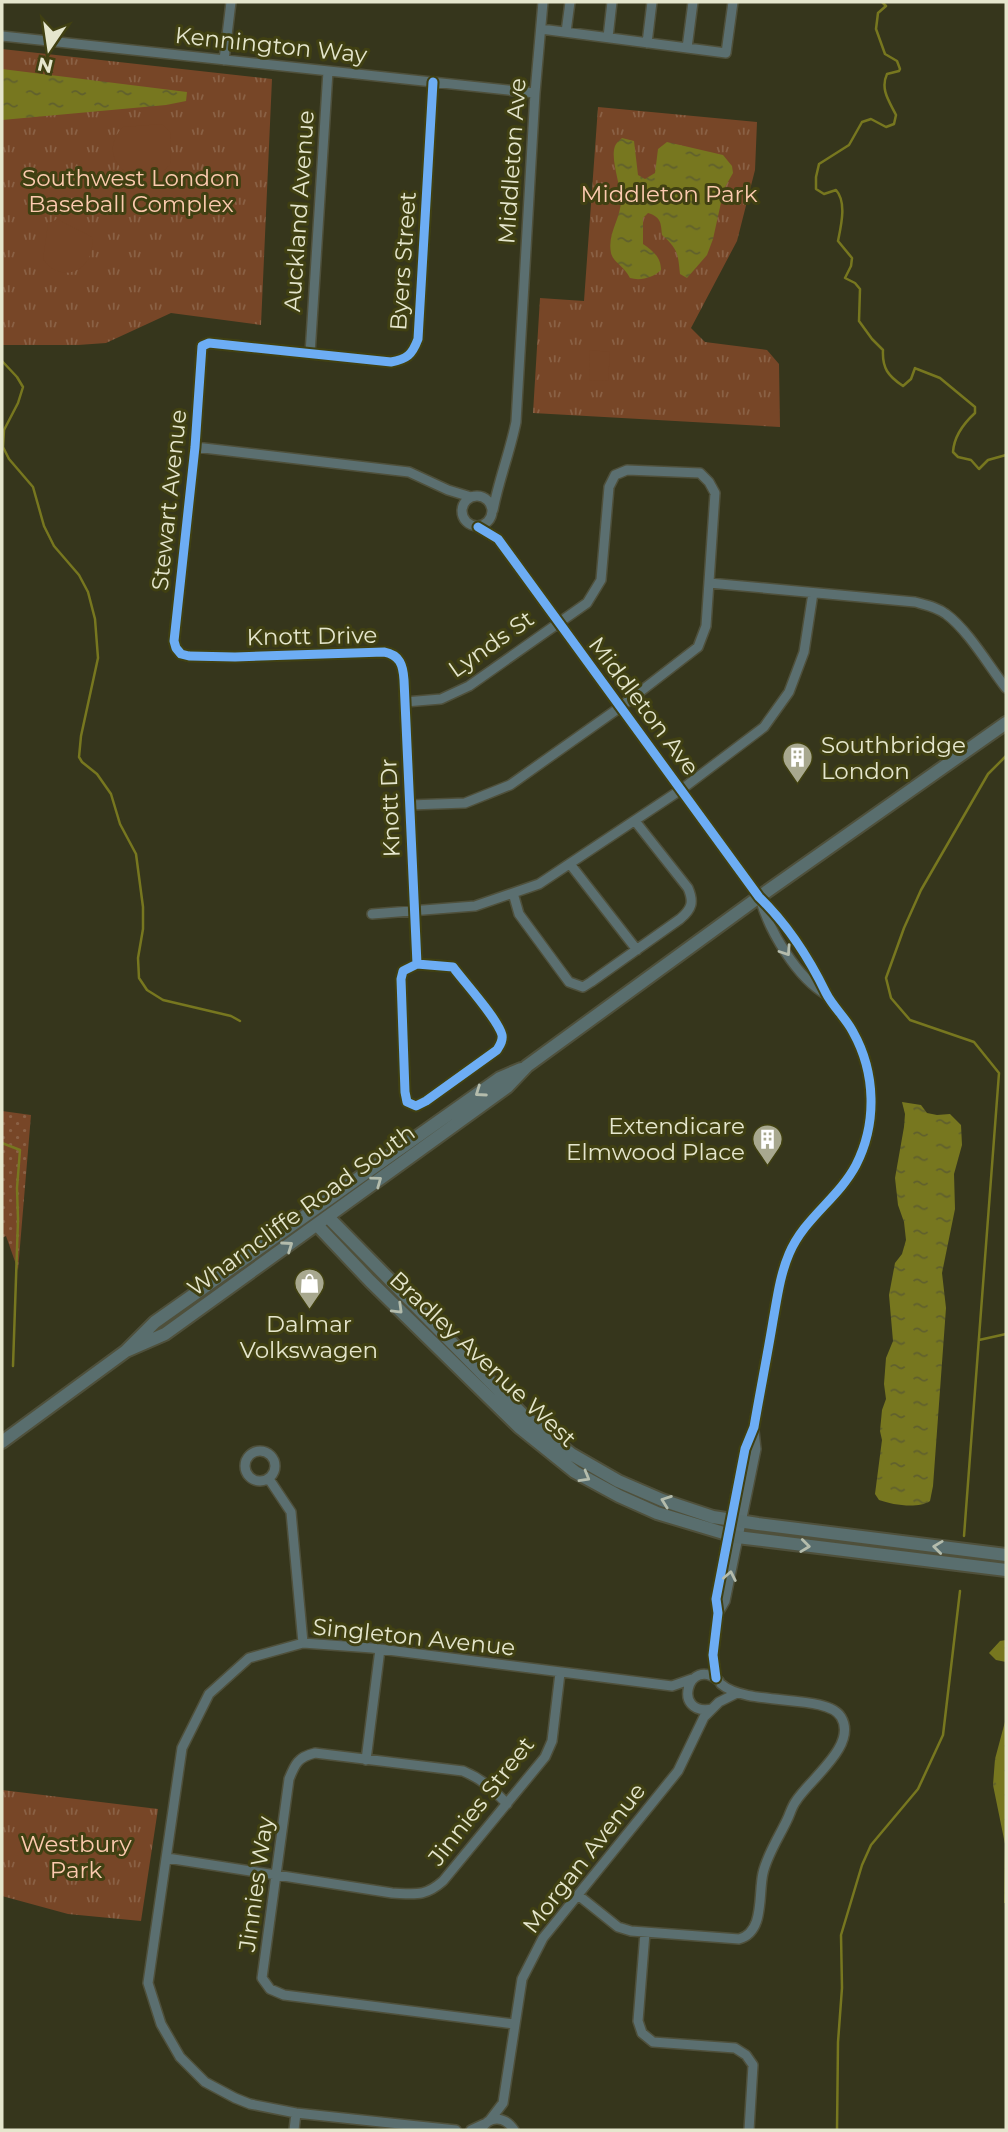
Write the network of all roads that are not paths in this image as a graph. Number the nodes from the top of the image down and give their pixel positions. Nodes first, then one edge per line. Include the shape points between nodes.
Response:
1 (231, 2) edge
2 (543, 2) edge
3 (570, 2) edge
4 (612, 2) edge
5 (652, 2) edge
6 (693, 2) edge
7 (733, 2) edge
8 (541, 29) junction
9 (566, 32) junction
10 (2, 36) edge
11 (608, 37) junction
12 (646, 43) junction
13 (687, 48) junction
14 (224, 60) junction
15 (328, 71) junction
16 (433, 82) junction
17 (535, 93) junction
18 (202, 346) joint
19 (310, 354) junction
20 (195, 447) junction
21 (497, 489) junction
22 (448, 490) junction
23 (475, 497) junction
24 (462, 510) junction
25 (493, 512) junction
26 (478, 527) junction
27 (498, 539) junction
28 (709, 583) junction
29 (813, 593) junction
30 (557, 622) junction
31 (181, 654) joint
32 (1006, 688) edge
33 (405, 702) junction
34 (619, 708) junction
35 (1006, 723) edge
36 (682, 789) junction
37 (410, 805) junction
38 (635, 821) junction
39 (570, 864) junction
40 (513, 893) junction
41 (759, 897) junction
42 (414, 912) junction
43 (372, 914) dead end
44 (637, 950) junction
45 (416, 964) junction
46 (527, 1066) junction
47 (328, 1217) junction
48 (317, 1225) junction
49 (126, 1351) junction
50 (2, 1442) edge
51 (269, 1479) dead end
52 (736, 1521) junction
53 (733, 1536) junction
54 (1006, 1555) edge
55 (1006, 1570) edge
56 (303, 1643) junction
57 (380, 1649) junction
58 (713, 1655) junction
59 (559, 1673) junction
60 (695, 1678) junction
61 (719, 1681) junction
62 (672, 1686) junction
63 (735, 1694) junction
64 (691, 1702) junction
65 (716, 1705) junction
66 (698, 1726) junction
67 (366, 1760) junction
68 (507, 1804) junction
69 (167, 1858) junction
70 (276, 1875) junction
71 (578, 1895) junction
72 (645, 1934) junction
73 (514, 2024) junction
74 (503, 2103) junction
75 (296, 2113) junction
76 (485, 2125) edge
77 (513, 2128) edge
78 (294, 2130) edge
79 (456, 2130) edge
80 (471, 2130) edge
81 (749, 2130) edge

1 - 14 street
2 - 8 street, Middleton Ave
3 - 9 street
4 - 11 street
5 - 12 street
6 - 13 street
7 - 13 street via 726,53
8 - 9 street
8 - 17 street, Middleton Ave
9 - 11 street
10 - 14 street, Kennington Way
11 - 12 street
12 - 13 street
14 - 15 street, Kennington Way
15 - 16 street, Kennington Way
15 - 19 street, Auckland Avenue
16 - 17 street, Kennington Way
16 - 19 street, Byers Street via 418,339 412,353 391,362
17 - 21 street, Middleton Ave via 516,422
18 - 19 street, Byers Street via 209,343
18 - 20 street, Stewart Avenue
20 - 22 street via 409,472
20 - 31 street, Stewart Avenue via 174,641
21 - 23 street
21 - 25 street, Middleton Ave
22 - 23 street
22 - 24 street
23 - 24 street via 465,502
23 - 25 street via 489,501
24 - 26 street via 464,520
25 - 26 street via 485,525
25 - 27 street
26 - 27 street
27 - 30 street, Middleton Ave
28 - 29 street
28 - 30 street, Lynds St via 715,493 709,482 700,473 627,470 615,475 609,487 601,580 587,603
28 - 34 street, Lynds St via 706,626 698,646
29 - 32 street via 933,606 961,629
29 - 36 street via 804,652 789,692 764,727
30 - 33 street, Lynds St via 469,686 441,699
30 - 34 street, Middleton Ave
31 - 33 street, Knott Drive via 392,654 403,665
33 - 37 street, Knott Dr
34 - 36 street, Middleton Ave
34 - 37 street, Lynds St via 510,785 466,803
35 - 41 main road, Wharncliffe Road South
36 - 38 street
36 - 41 street, Middleton Ave
37 - 42 street, Knott Dr
38 - 39 street
38 - 44 street via 692,898 688,912
39 - 40 street via 539,884
39 - 44 street
40 - 42 street via 475,906
40 - 44 street via 519,914 576,986 592,982
41 - 46 main road, Wharncliffe Road South
41 - 52 street via 811,963 852,1030 865,1059 871,1090 870,1122 852,1172 805,1225 788,1256 754,1427 756,1449
42 - 43 street
42 - 45 street, Knott Dr
45 - 45 street via 404,971 401,979 405,1092 407,1102 415,1105 497,1050 502,1041 494,1020 453,967
47 -> 46 main road, Wharncliffe Road South via 507,1087
46 -> 49 main road, Wharncliffe Road South via 500,1078 301,1217 155,1322
47 - 48 main road, Wharncliffe Road South
52 -> 47 main road, Bradley Avenue West via 662,1500 571,1454 524,1416
49 -> 48 main road, Wharncliffe Road South via 165,1334
48 -> 53 main road, Bradley Avenue West via 519,1427 575,1472 657,1513
49 - 50 main road, Wharncliffe Road South
51 - 56 street via 291,1513
52 - 53 street
54 -> 52 main road, Bradley Avenue West
53 -> 55 main road, Bradley Avenue West
53 - 58 street via 716,1599
56 - 57 street, Singleton Avenue
56 - 69 street, Singleton Avenue via 249,1658 209,1694 182,1748
57 - 59 street, Singleton Avenue
57 - 67 street
58 - 60 street
58 - 61 street
59 - 62 street, Singleton Avenue
59 - 68 street, Jinnies Street via 552,1741
60 - 61 street via 708,1674
60 - 62 street, Singleton Avenue
60 - 64 street via 687,1692
61 - 63 street
61 - 65 street via 723,1695
62 - 64 street
63 - 65 street
63 - 72 street via 826,1705 840,1714 843,1741 796,1801 763,1872 756,1922 747,1937
64 - 65 street via 701,1709
64 - 66 street
65 - 66 street, Morgan Avenue
66 - 71 street, Morgan Avenue via 678,1771
67 - 68 street, Jinnies Way via 463,1771 492,1787
67 - 70 street, Jinnies Way via 315,1753 296,1761 289,1779
68 - 70 street, Jinnies Street via 443,1881 421,1895
69 - 70 street, Jinnies Street
69 - 75 street, Singleton Avenue via 148,1983 164,2032 205,2082 247,2103
70 - 73 street, Jinnies Way via 262,1978 270,1989 284,1995
71 - 72 street via 618,1927
71 - 73 street, Morgan Avenue via 531,1959 522,1979
72 - 81 street via 638,2021 642,2033 653,2042 735,2048 746,2055 752,2066
73 - 74 street, Morgan Avenue
74 - 76 street, Morgan Avenue
74 - 77 street, Morgan Avenue
75 - 78 street
75 - 79 street, Singleton Avenue
76 - 77 street via 501,2119
76 - 80 street

